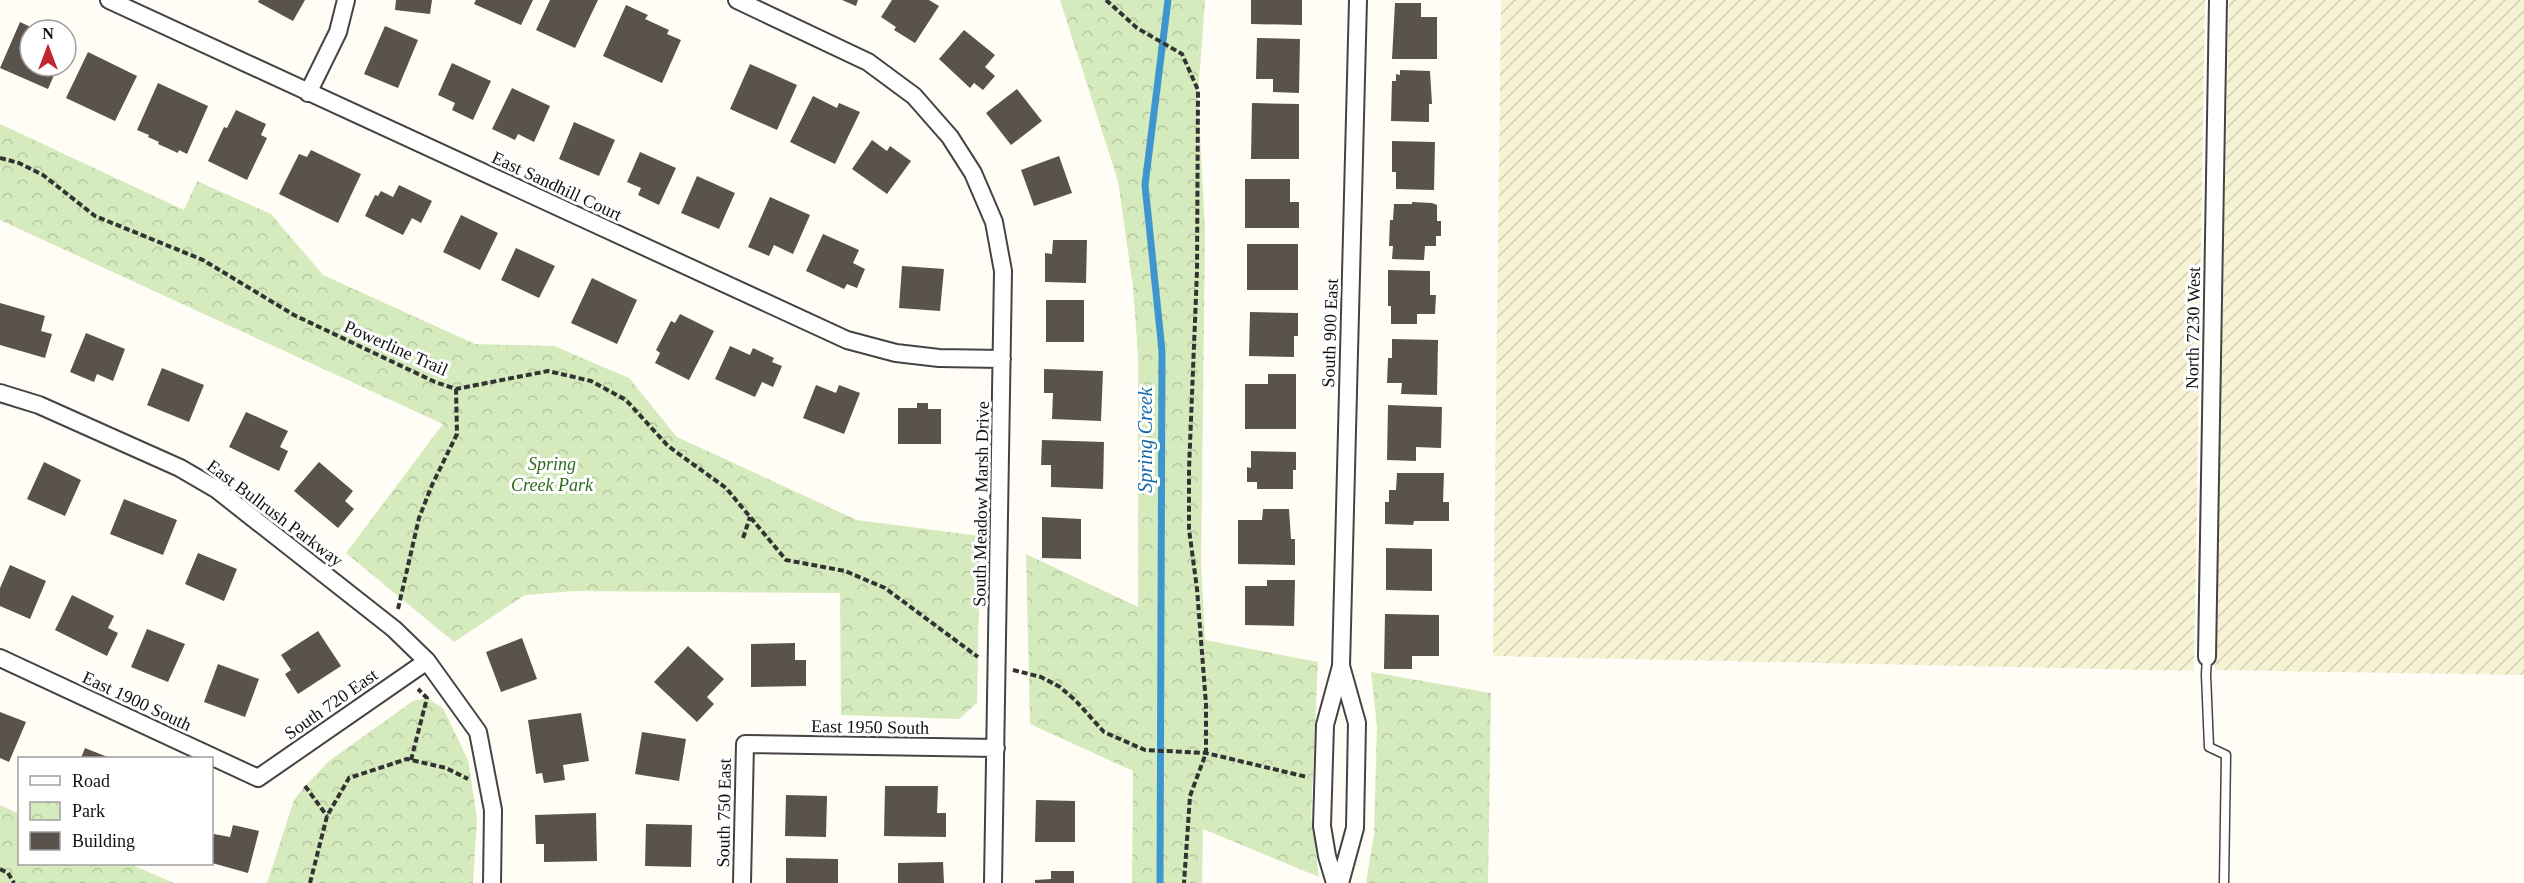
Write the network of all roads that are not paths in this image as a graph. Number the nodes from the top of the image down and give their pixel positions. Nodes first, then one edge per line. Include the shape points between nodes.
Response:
1 (109, 0) edge
2 (346, 0) edge
3 (1358, 0) edge
4 (2218, 0) edge
5 (742, 1) edge
6 (308, 93) junction
7 (1002, 359) junction
8 (0, 393) edge
9 (2207, 657) joint
10 (0, 658) edge
11 (427, 661) junction
12 (1341, 666) junction
13 (745, 744) joint
14 (996, 748) junction
15 (213, 757) edge
16 (213, 757) edge
17 (258, 778) joint
18 (492, 883) edge
19 (742, 883) edge
20 (993, 883) edge
21 (1337, 883) edge
22 (2224, 883) edge

1 - 6 street, East Sandhill Court
2 - 6 street via 338,32
3 - 12 street, South 900 East
4 - 9 street, North 7230 West
5 - 7 street, South Meadow Marsh Drive via 868,62 914,96 950,137 994,222 1003,271
6 - 7 street, East Sandhill Court via 847,340 896,353
7 - 14 street, South Meadow Marsh Drive
8 - 11 street, East Bullrush Parkway via 39,405 180,468 216,489 394,629
9 - 22 lane via 2209,747 2226,755
10 - 15 street, East 1900 South
11 - 17 street, South 720 East
11 - 18 street, East Bullrush Parkway via 478,732 493,810
12 - 21 street, South 900 East via 1325,725 1322,826
12 - 21 street, South 900 East via 1357,723 1355,828
13 - 14 street, East 1950 South
13 - 19 street, South 750 East
14 - 20 street, South Meadow Marsh Drive
16 - 17 street, East 1900 South

